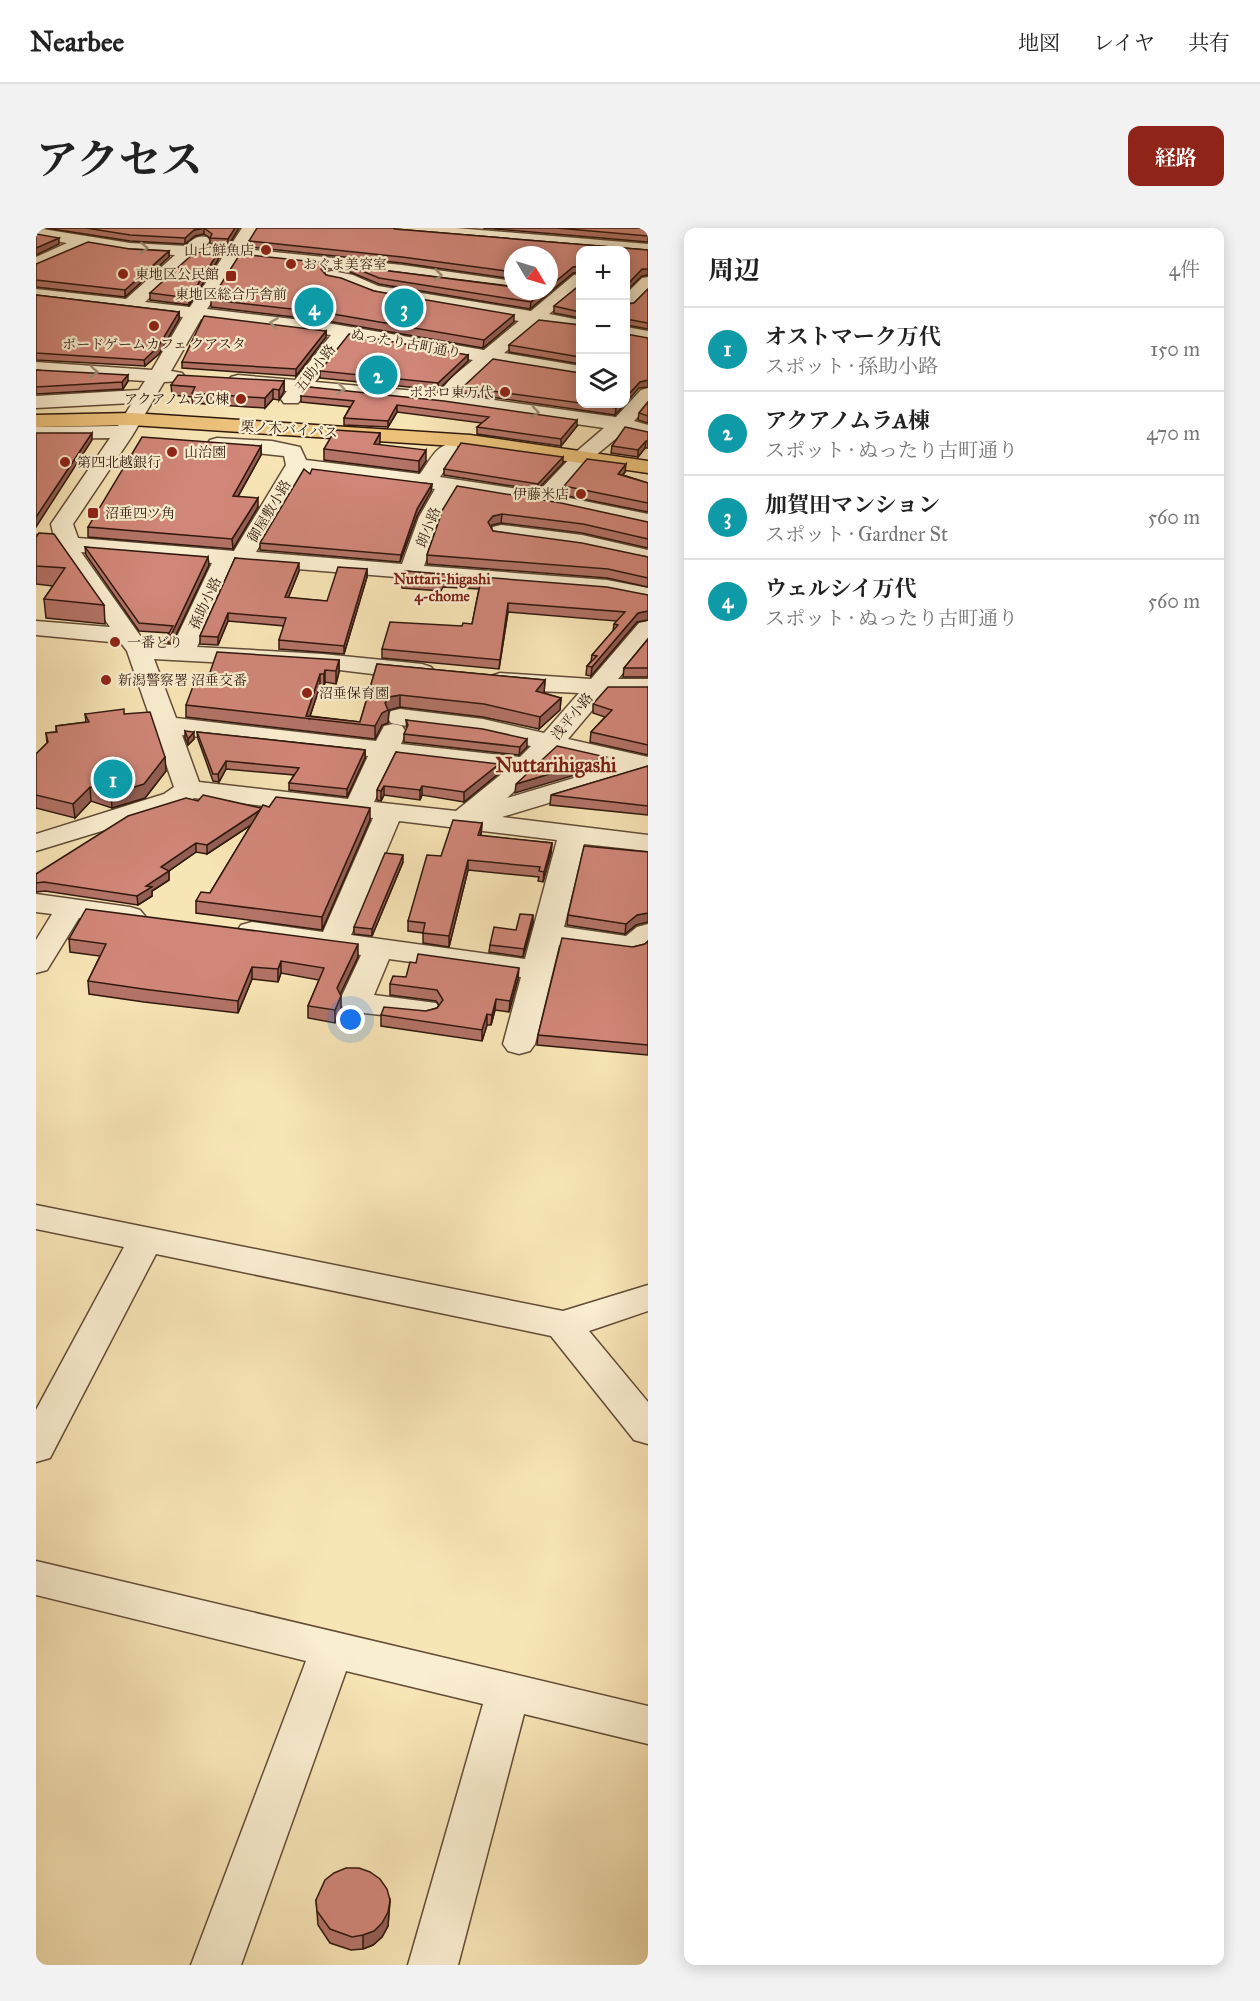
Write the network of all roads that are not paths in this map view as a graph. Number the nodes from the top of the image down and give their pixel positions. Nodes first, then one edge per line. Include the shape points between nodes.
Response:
1 (214, 228) edge
2 (250, 228) edge
3 (395, 228) edge
4 (449, 231) junction
5 (36, 233) edge
6 (86, 241) junction
7 (611, 242) edge
8 (36, 245) edge
9 (191, 249) junction
10 (648, 250) edge
11 (64, 251) junction
12 (230, 258) junction
13 (36, 264) edge
14 (633, 266) edge
15 (402, 270) junction
16 (648, 282) edge
17 (504, 285) edge
18 (374, 291) junction
19 (36, 294) edge
20 (572, 296) edge
21 (55, 298) junction
22 (630, 300) edge
23 (358, 304) edge
24 (630, 305) edge
25 (129, 306) junction
26 (648, 308) edge
27 (36, 309) edge
28 (194, 315) junction
29 (534, 317) junction
30 (576, 324) edge
31 (338, 326) junction
32 (630, 334) edge
33 (648, 337) edge
34 (490, 357) junction
35 (36, 368) edge
36 (576, 371) edge
37 (196, 378) edge
38 (219, 380) edge
39 (301, 384) junction
40 (644, 386) edge
41 (444, 399) junction
42 (36, 402) edge
43 (287, 405) dead end
44 (36, 410) edge
45 (136, 411) junction
46 (36, 421) edge
47 (621, 424) junction
48 (648, 432) edge
49 (36, 433) edge
50 (449, 449) dead end
51 (589, 451) junction
52 (648, 455) edge
53 (297, 465) junction
54 (648, 468) edge
55 (425, 482) junction
56 (448, 484) junction
57 (543, 500) junction
58 (501, 532) edge
59 (645, 535) edge
60 (36, 542) edge
61 (68, 544) junction
62 (232, 557) junction
63 (411, 571) junction
64 (607, 587) junction
65 (648, 595) edge
66 (36, 628) edge
67 (648, 628) edge
68 (134, 643) junction
69 (182, 652) junction
70 (440, 674) edge
71 (475, 678) edge
72 (597, 687) junction
73 (648, 687) edge
74 (167, 725) junction
75 (551, 742) junction
76 (385, 750) junction
77 (525, 766) junction
78 (644, 766) edge
79 (188, 789) junction
80 (357, 809) junction
81 (389, 813) junction
82 (462, 820) junction
83 (572, 835) junction
84 (36, 843) edge
85 (648, 843) edge
86 (36, 903) edge
87 (70, 909) junction
88 (161, 920) edge
89 (230, 928) edge
90 (648, 933) edge
91 (548, 934) junction
92 (334, 941) junction
93 (379, 948) junction
94 (36, 964) edge
95 (539, 970) junction
96 (425, 1010) edge
97 (519, 1044) dead end
98 (36, 1217) edge
99 (146, 1240) junction
100 (648, 1298) edge
101 (563, 1325) junction
102 (648, 1429) edge
103 (36, 1447) edge
104 (36, 1578) edge
105 (332, 1649) junction
106 (508, 1692) junction
107 (648, 1725) edge
108 (216, 1965) edge
109 (433, 1965) edge

1 - 9 street
2 - 12 street
3 - 4 street
4 - 7 street
4 - 15 street
5 - 6 street
6 -> 9 street via 130,248
6 - 11 street
7 - 10 street
8 - 11 street
9 - 12 street
9 - 25 street
10 - 14 street
11 - 13 street
12 - 15 street
12 - 18 street via 340,277
12 - 28 street
15 -> 17 street
15 - 18 street
16 - 22 street
18 - 23 street
18 - 29 street
19 - 21 street, ぬったり古町通り
20 - 29 street
21 - 25 street, ぬったり古町通り
21 - 27 street
24 - 26 street
25 - 28 street, ぬったり古町通り
31 -> 28 street, ぬったり古町通り
28 - 45 street
29 - 30 street
29 - 34 street
31 - 34 street, ぬったり古町通り
31 - 39 street, 五助小路
32 - 33 street
34 - 36 street, ぬったり古町通り
34 - 41 street
35 -> 45 street
37 - 45 street
38 - 39 street
39 -> 41 street
39 - 43 street, 五助小路
40 - 47 street
41 -> 47 street
42 - 45 street
44 - 45 main road, 栗ノ木バイパス
45 - 46 main road, 栗ノ木バイパス
45 - 49 street
45 - 51 main road, 栗ノ木バイパス
45 - 53 street via 156,440 272,447 293,451
45 - 61 street via 62,524
47 - 48 street
47 - 51 street
50 - 55 street
51 - 52 main road, 栗ノ木バイパス
51 - 54 main road, 栗ノ木バイパス
51 - 57 street
53 - 55 street
53 - 62 street, 御屋敷小路 via 257,529
55 - 56 street
56 - 57 street
56 - 63 street, 朗小路 via 430,517
57 - 59 street
58 - 59 street via 582,542
59 - 64 street
60 - 61 street
61 - 62 street
61 - 68 street via 67,549
62 - 63 street
62 - 69 street, 孫助小路 via 225,559
63 - 64 street via 471,587
64 - 65 street
66 - 68 street
67 - 72 street, 浅平小路
68 - 69 street
68 - 74 street
69 - 70 street via 323,661
71 - 72 street
72 - 73 street
72 - 75 street, 浅平小路
74 - 76 street
74 - 79 street
75 - 76 street via 402,712
75 - 77 street, 浅平小路
75 - 78 street
76 - 77 street
76 - 80 street
77 - 82 street, 浅平小路
78 - 82 street
79 - 80 street
79 - 84 street via 174,801
80 - 81 street
81 - 82 street
81 - 92 street
82 - 83 street
83 - 85 street
83 - 91 street
86 - 87 street
87 - 88 street
87 - 94 street
89 - 92 street
90 - 91 street via 632,946
91 - 95 street
92 - 93 street
93 - 95 street
93 - 96 street via 355,1002
95 - 97 street
98 - 99 street
99 - 101 street
99 - 103 street
100 - 101 street
101 - 102 street
104 - 105 street
105 - 106 street
105 - 108 street
106 - 107 street
106 - 109 street

